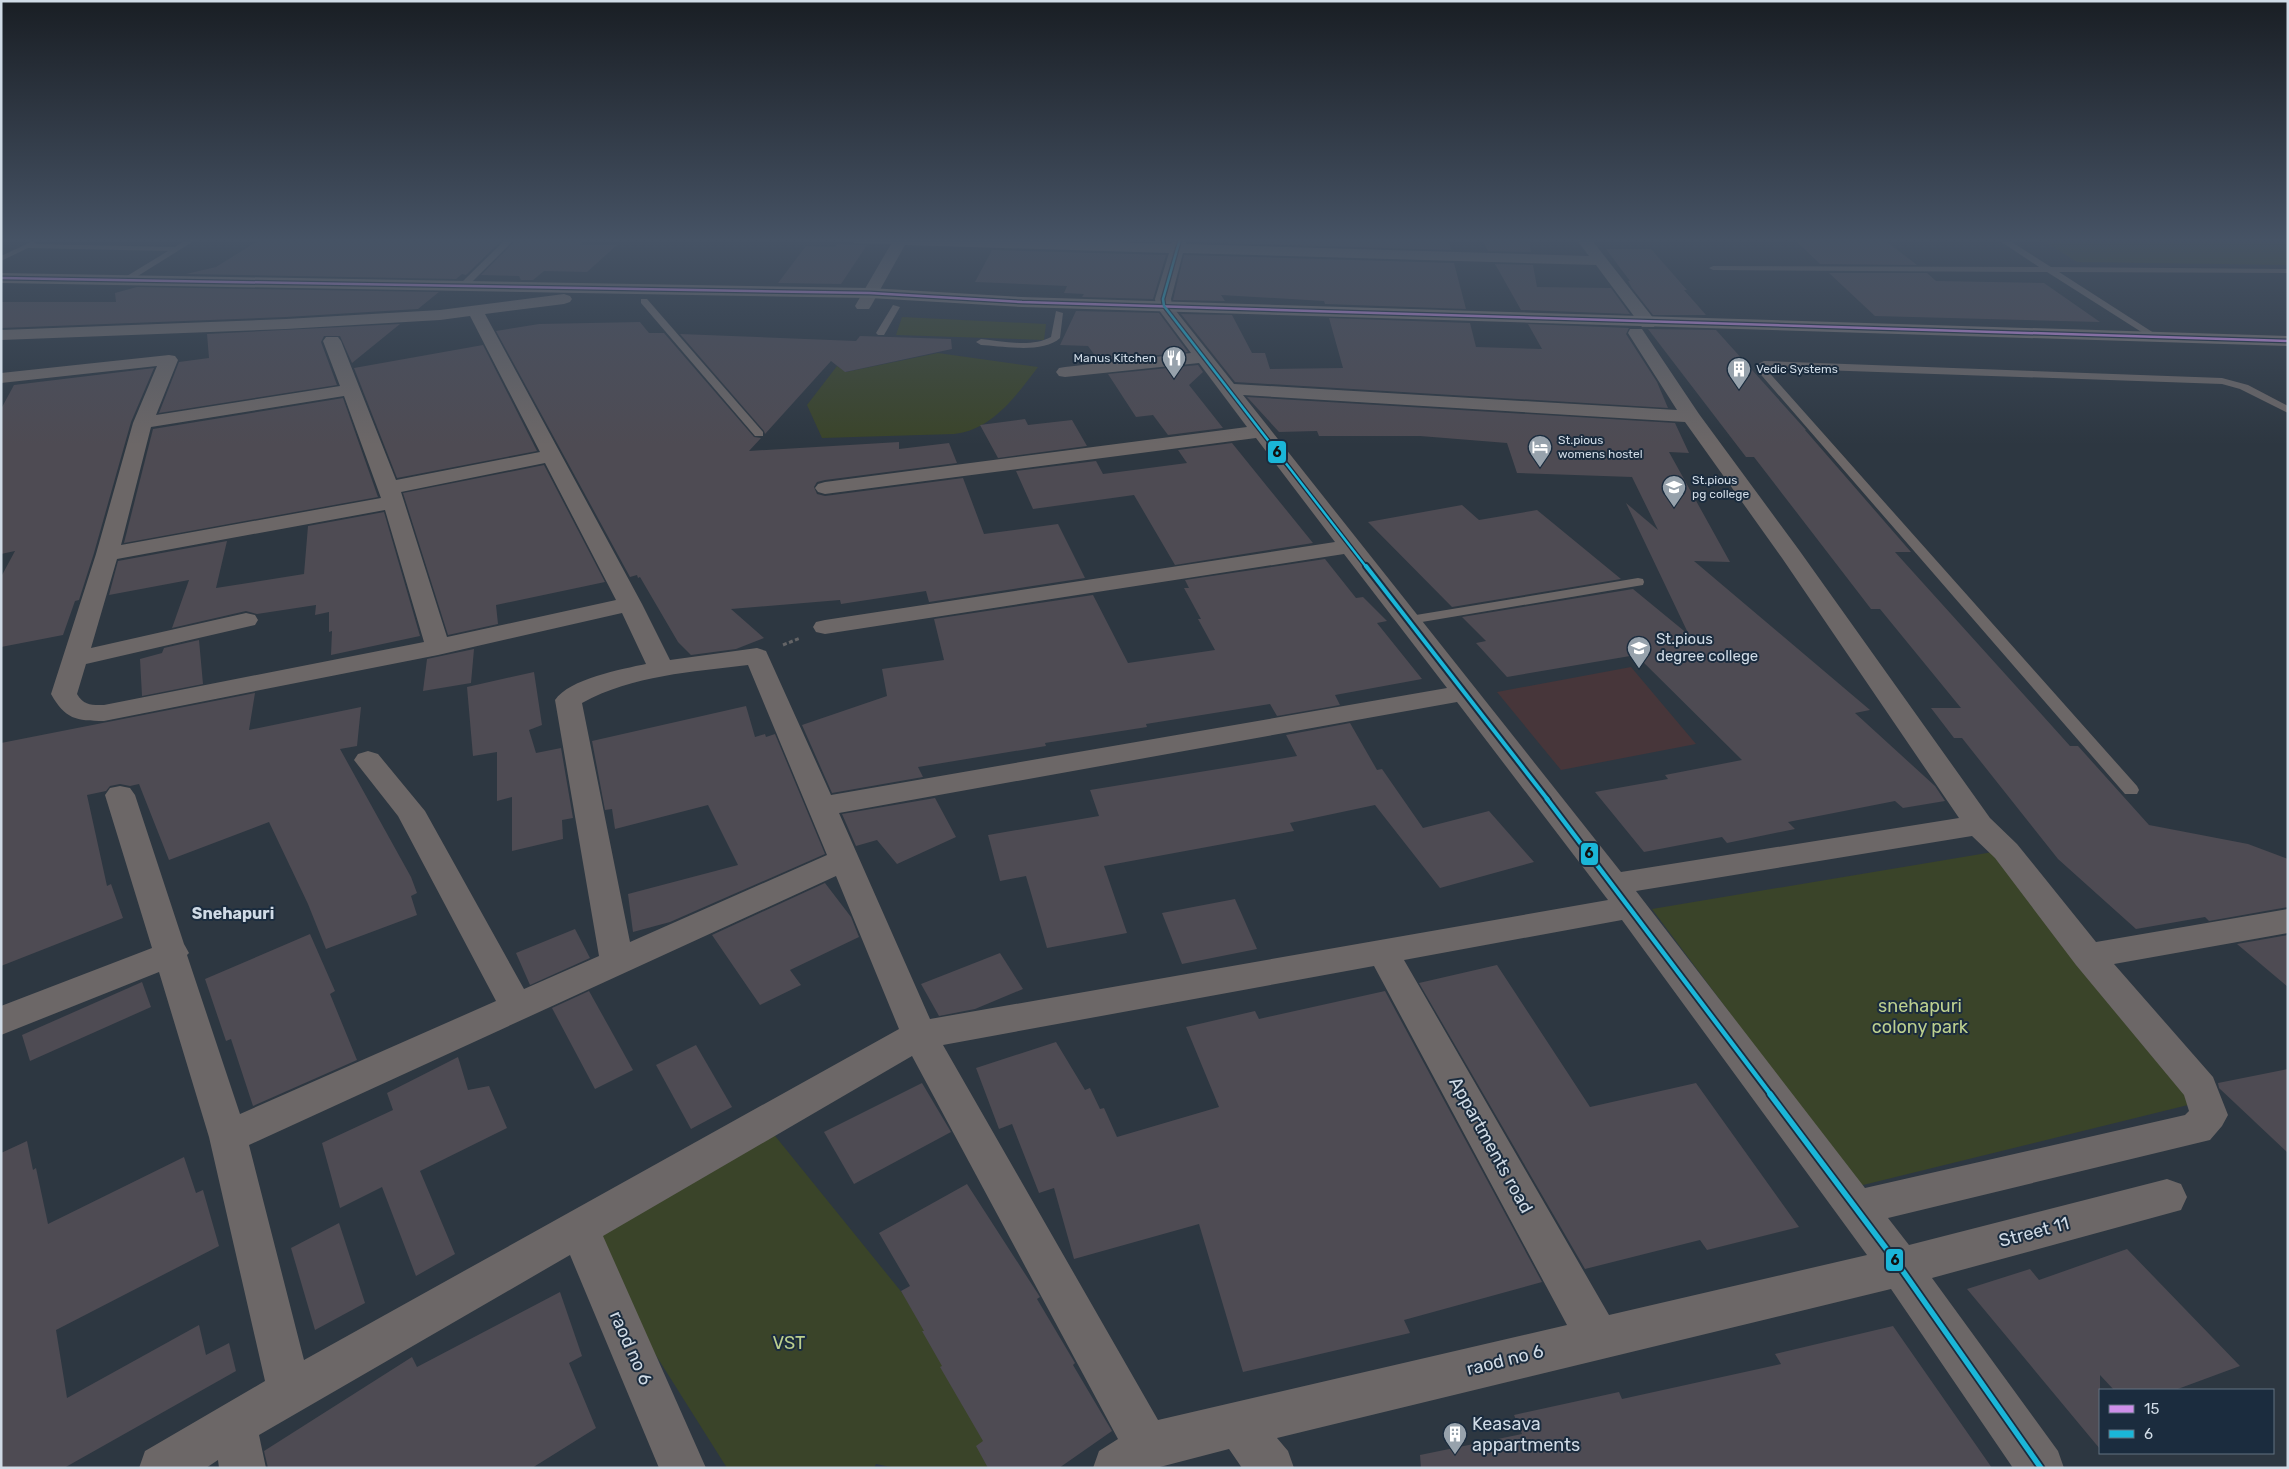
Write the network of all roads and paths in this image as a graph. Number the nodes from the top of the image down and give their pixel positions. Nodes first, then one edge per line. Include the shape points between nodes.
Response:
1 (896, 307) edge
2 (446, 308) edge
3 (501, 308) edge
4 (650, 308) edge
5 (911, 308) edge
6 (1112, 308) edge
7 (1167, 308) edge
8 (1630, 308) edge
9 (2108, 308) edge
10 (475, 311) junction
11 (1168, 311) junction
12 (1059, 313) junction
13 (440, 315) junction
14 (1642, 328) junction
15 (881, 333) dead end
16 (25, 334) junction
17 (1, 335) edge
18 (2154, 336) junction
19 (332, 341) dead end
20 (2288, 341) edge
21 (981, 342) dead end
22 (2288, 352) edge
23 (1204, 357) junction
24 (9, 362) edge
25 (1065, 372) dead end
26 (1, 374) edge
27 (1229, 389) junction
28 (350, 390) junction
29 (2288, 410) edge
30 (1691, 417) junction
31 (143, 423) junction
32 (1262, 431) junction
33 (759, 434) dead end
34 (552, 456) junction
35 (825, 488) dead end
36 (391, 495) junction
37 (1351, 546) junction
38 (107, 554) junction
39 (1638, 582) dead end
40 (630, 604) junction
41 (246, 620) dead end
42 (1410, 620) junction
43 (825, 627) joint
44 (438, 647) junction
45 (757, 656) junction
46 (74, 659) junction
47 (662, 670) junction
48 (1466, 693) junction
49 (368, 760) dead end
50 (2131, 790) dead end
51 (120, 795) dead end
52 (821, 806) junction
53 (1979, 824) junction
54 (844, 860) junction
55 (1622, 896) junction
56 (2288, 921) edge
57 (1383, 952) junction
58 (172, 953) junction
59 (2088, 956) junction
60 (617, 962) junction
61 (517, 1007) junction
62 (1, 1021) edge
63 (919, 1035) junction
64 (228, 1137) junction
65 (2167, 1197) dead end
66 (1856, 1208) junction
67 (579, 1228) junction
68 (1900, 1267) junction
69 (1598, 1338) junction
70 (290, 1392) junction
71 (234, 1424) junction
72 (1238, 1424) junction
73 (1132, 1457) edge
74 (162, 1468) edge
75 (243, 1468) edge
76 (683, 1468) edge
77 (1271, 1468) edge
78 (2040, 1468) edge

1 - 15 lane
2 - 13 street
3 - 10 street
4 - 33 lane
5 - 12 main road
6 - 11 main road
7 - 11 street
8 - 14 street
9 - 18 lane
10 - 13 street
10 - 34 street
11 - 12 main road
11 - 14 main road
11 - 23 street
12 - 21 lane via 1055,338 1049,342
13 - 16 street
14 - 18 main road
14 - 22 main road
14 - 30 street
16 - 17 street
16 - 24 street
18 - 20 main road
19 - 28 street
23 - 25 street
23 - 27 street
24 - 26 street
24 - 31 street via 170,360
27 - 30 street
27 - 32 street
28 - 31 street
28 - 36 street
29 - 50 lane via 2244,386 2222,381 1759,366
30 - 53 street
31 - 38 street
32 - 35 street
32 - 37 street
34 - 36 street
34 - 40 street
36 - 38 street
36 - 44 street
37 - 42 street
37 - 43 street
38 - 46 street
39 - 42 lane
40 - 44 street
40 - 47 street
41 - 46 street
42 - 48 street
43 - 45 path
44 - 46 street via 104,713 80,712 70,707 64,694
45 - 47 street
45 - 52 street
47 - 60 street via 597,684 568,700
48 - 52 street
48 - 55 street
49 - 61 street via 410,811
51 - 58 street
52 - 54 street
53 - 55 street
53 - 59 street via 2006,852
54 - 60 street
54 - 63 street
55 - 57 street
55 - 66 street
56 - 59 street
57 - 63 street
57 - 69 street, Appartments road
58 - 62 street
58 - 64 street
59 - 66 street via 2200,1088 2208,1115 2197,1129
60 - 61 street
61 - 64 street
63 - 67 street
63 - 73 street
64 - 70 street
65 - 68 street, Street 11
66 - 68 street
67 - 70 street
67 - 76 street, raod no 6
68 - 69 street, raod no 6
68 - 78 street
69 - 72 street, raod no 6
70 - 71 street
71 - 74 street
71 - 75 street
72 - 73 street, raod no 6
72 - 77 street

